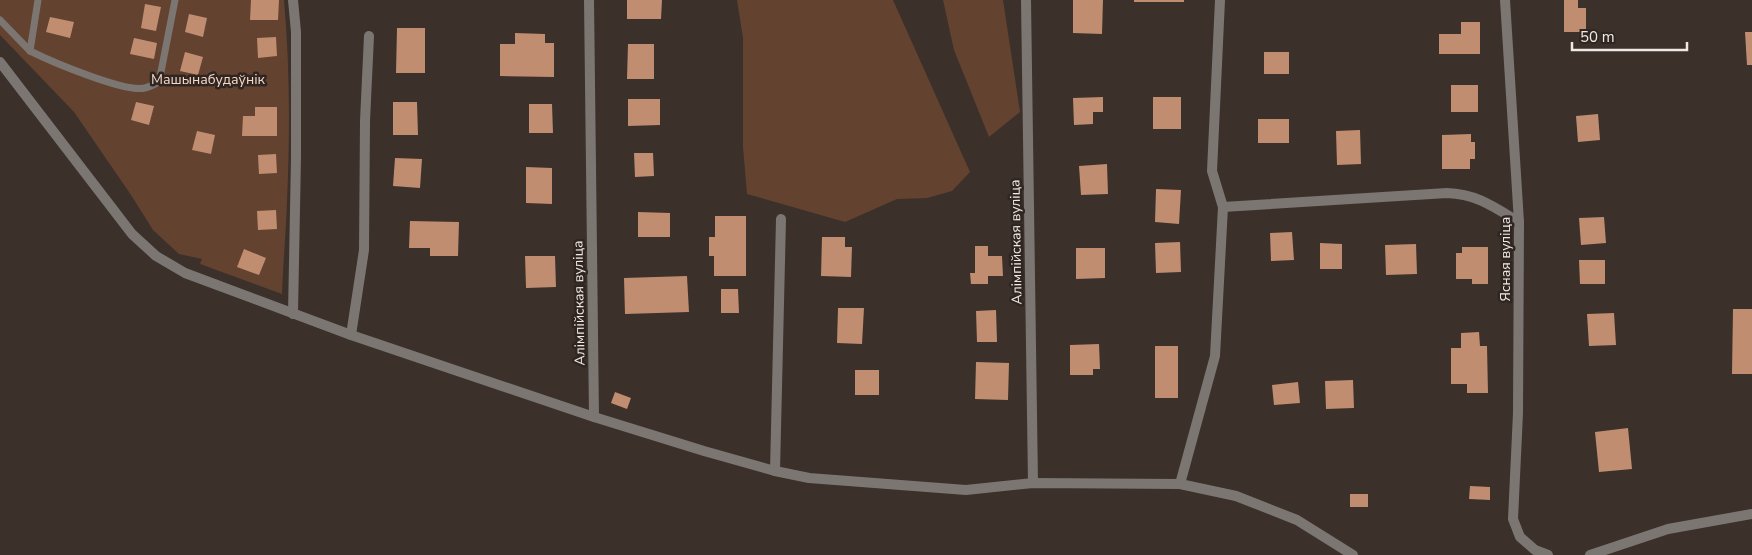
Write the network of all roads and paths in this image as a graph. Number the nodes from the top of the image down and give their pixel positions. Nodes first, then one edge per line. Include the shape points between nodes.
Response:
1 (38, 0) edge
2 (175, 0) edge
3 (293, 0) edge
4 (589, 0) edge
5 (1026, 0) edge
6 (1220, 0) edge
7 (1505, 0) edge
8 (0, 20) edge
9 (369, 36) dead end
10 (30, 51) junction
11 (0, 62) edge
12 (1223, 207) junction
13 (781, 219) dead end
14 (1519, 222) junction
15 (293, 314) junction
16 (351, 335) junction
17 (594, 417) junction
18 (775, 471) junction
19 (1033, 483) junction
20 (1180, 484) junction
21 (1752, 514) edge
22 (1353, 555) edge
23 (1548, 555) edge
24 (1590, 555) edge

1 - 10 lane
2 - 10 lane via 159,82 144,89 124,88
3 - 15 street via 296,138
4 - 17 street, Алімпійская вуліца
5 - 19 street, Алімпійская вуліца
6 - 12 street via 1212,172
7 - 14 street, Ясная вуліца
8 - 10 lane
9 - 16 street via 364,140 364,250
11 - 15 street via 132,234 156,256 185,273
12 - 14 street via 1447,192 1481,200
12 - 20 street via 1215,356
13 - 18 street
14 - 23 street, Ясная вуліца via 1518,413 1513,519 1520,537 1535,550
15 - 16 street
16 - 17 street
17 - 18 street
18 - 19 street via 809,478 966,490
19 - 20 street
20 - 22 street via 1236,496 1297,520
21 - 24 street via 1668,528

